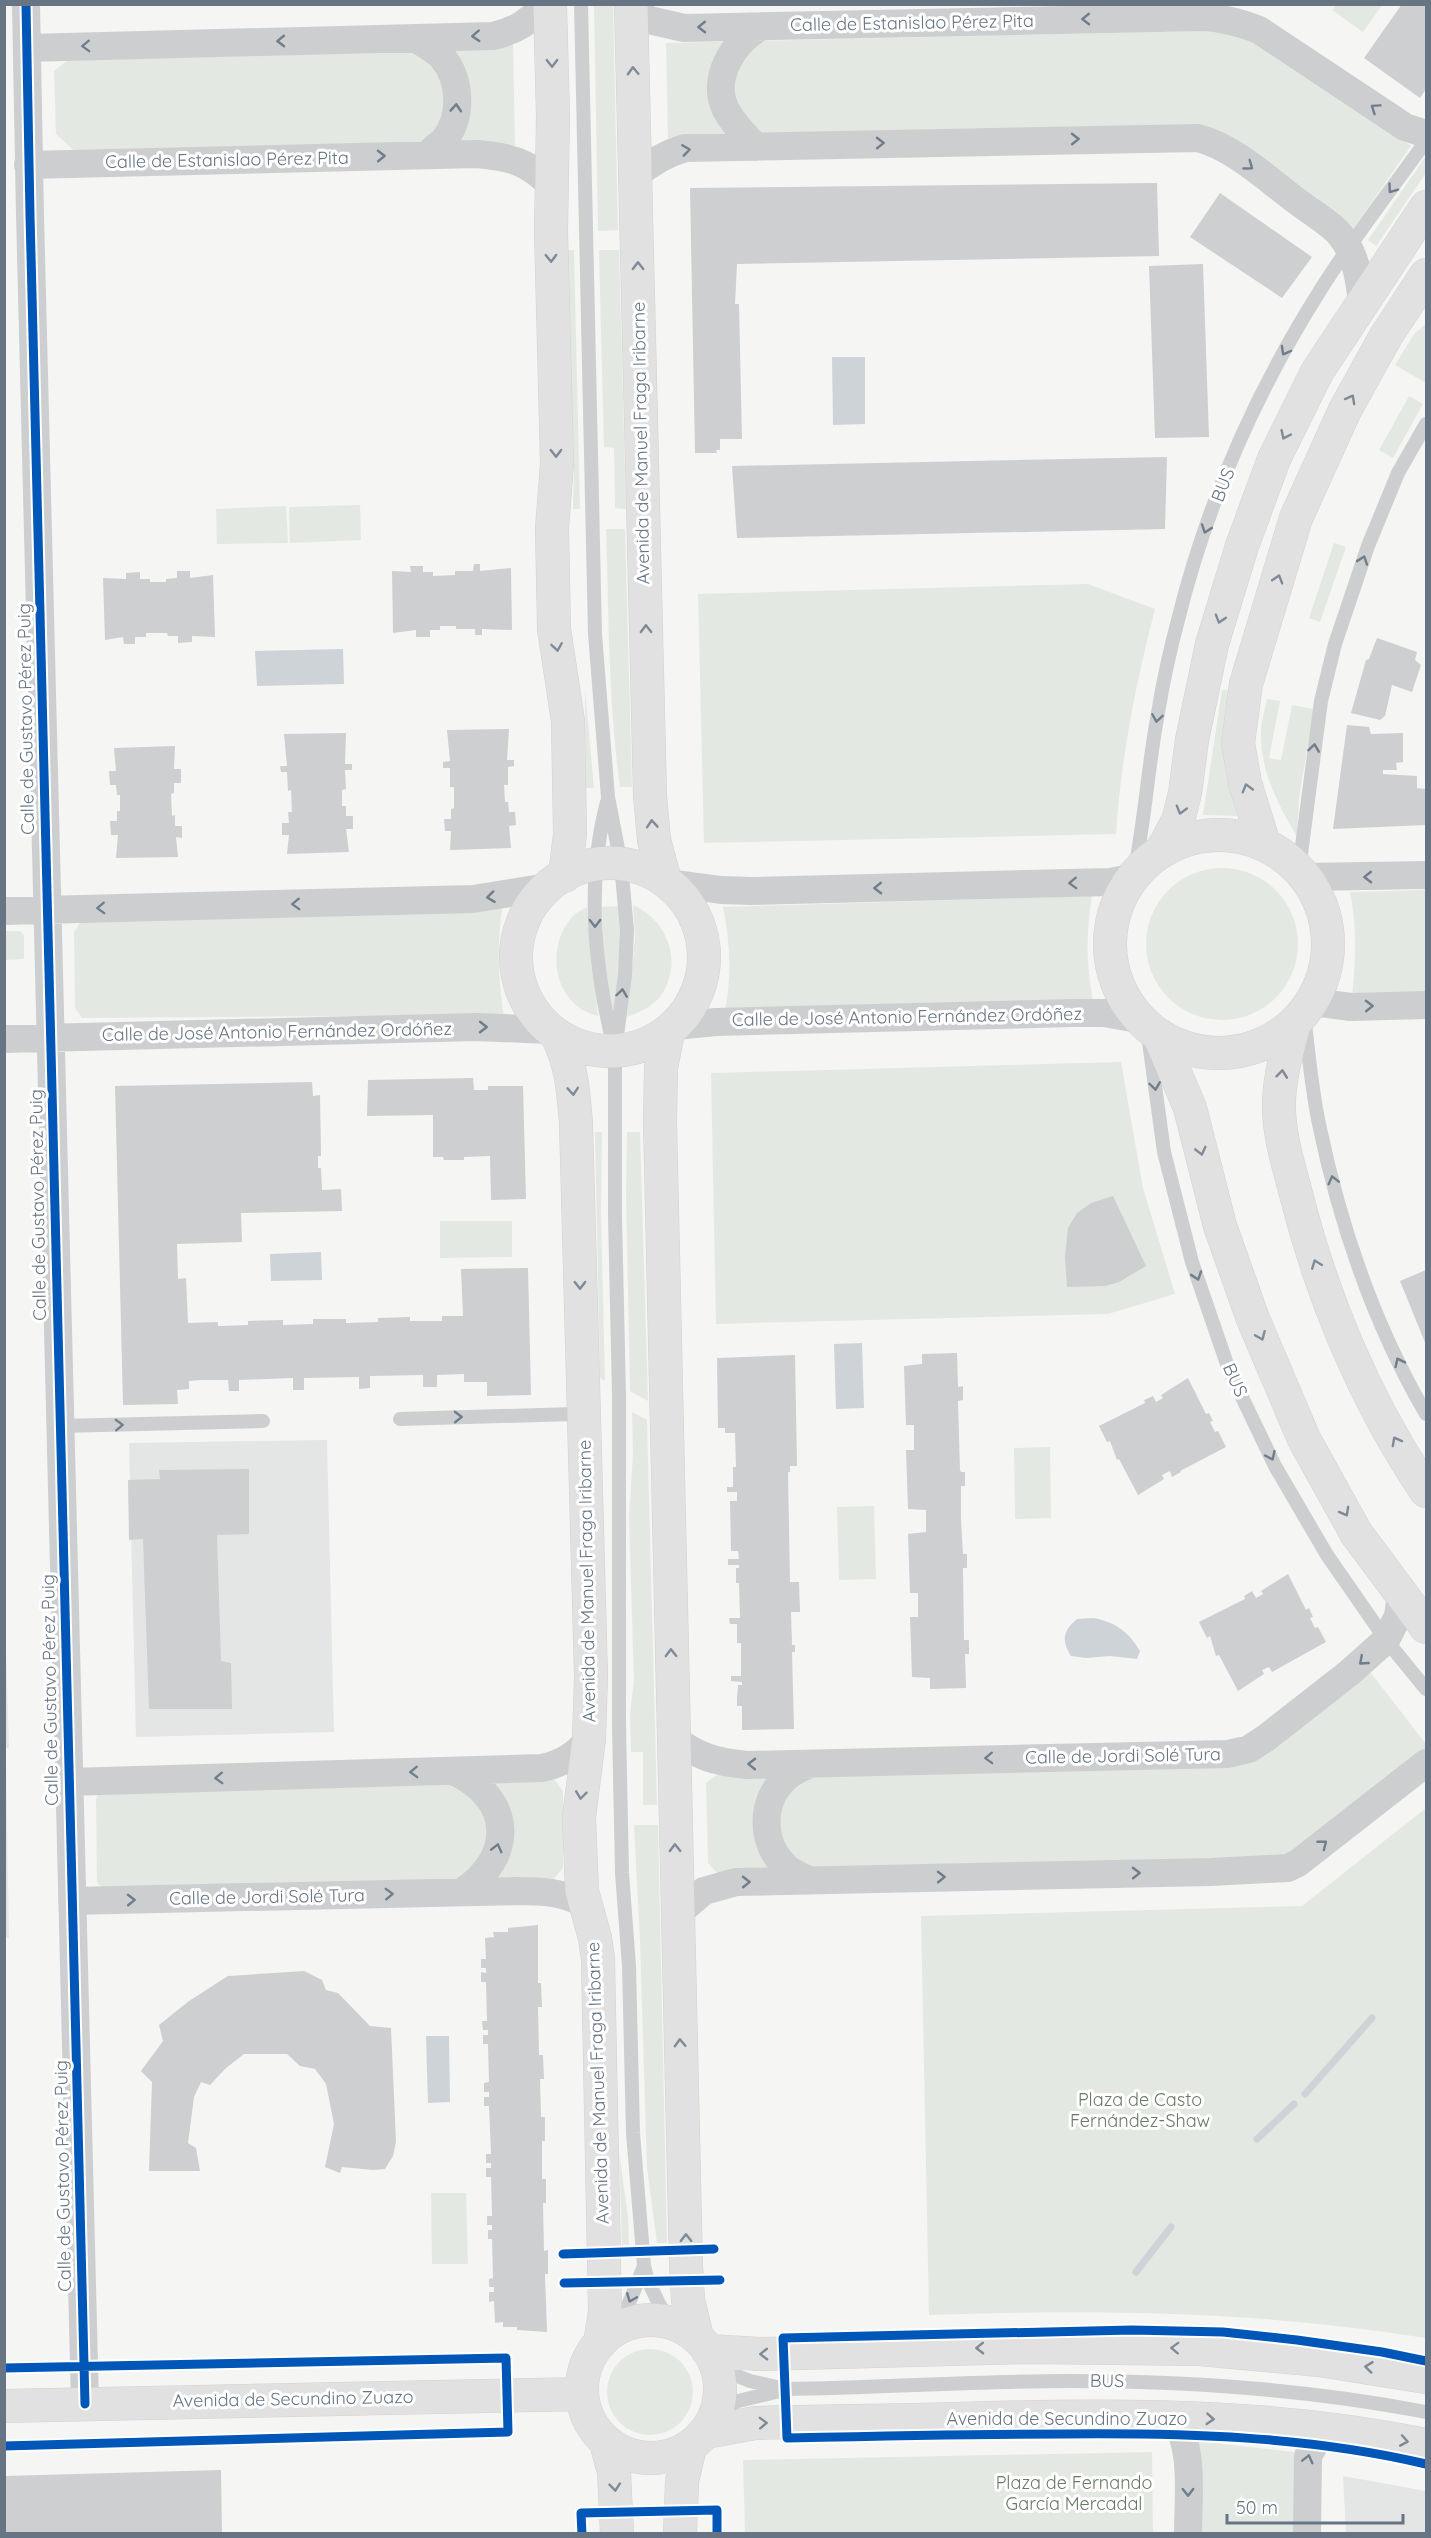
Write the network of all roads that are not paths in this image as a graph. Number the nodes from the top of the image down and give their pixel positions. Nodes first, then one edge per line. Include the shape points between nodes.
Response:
1 (26, 4) edge
2 (545, 4) edge
3 (550, 4) edge
4 (581, 4) edge
5 (631, 5) edge
6 (1124, 12) edge
7 (762, 26) junction
8 (415, 38) junction
9 (27, 48) junction
10 (1426, 134) edge
11 (1426, 141) edge
12 (756, 147) junction
13 (427, 155) junction
14 (28, 165) junction
15 (635, 176) junction
16 (551, 185) junction
17 (1426, 207) edge
18 (1349, 248) junction
19 (1426, 275) edge
20 (1362, 301) junction
21 (1415, 307) edge
22 (1426, 424) edge
23 (608, 797) junction
24 (1264, 844) junction
25 (1162, 850) junction
26 (608, 865) junction
27 (1303, 873) junction
28 (1426, 875) edge
29 (1133, 876) junction
30 (556, 881) junction
31 (667, 882) junction
32 (4, 910) edge
33 (47, 910) junction
34 (1426, 1005) edge
35 (1303, 1013) junction
36 (1149, 1028) junction
37 (671, 1029) junction
38 (554, 1032) junction
39 (51, 1038) junction
40 (4, 1039) edge
41 (615, 1051) junction
42 (1426, 1414) edge
43 (583, 1418) junction
44 (400, 1419) dead end
45 (263, 1420) dead end
46 (60, 1426) junction
47 (1426, 1491) edge
48 (1401, 1595) junction
49 (1426, 1627) edge
50 (1386, 1640) junction
51 (1426, 1689) edge
52 (673, 1738) junction
53 (589, 1739) junction
54 (1426, 1763) edge
55 (809, 1764) junction
56 (453, 1772) junction
57 (69, 1782) junction
58 (808, 1880) junction
59 (462, 1892) junction
60 (72, 1901) junction
61 (585, 1904) junction
62 (677, 1914) junction
63 (644, 2266) junction
64 (668, 2322) junction
65 (608, 2336) junction
66 (707, 2352) junction
67 (1426, 2377) edge
68 (785, 2389) junction
69 (581, 2394) junction
70 (85, 2404) junction
71 (4, 2406) edge
72 (1426, 2412) edge
73 (1172, 2416) junction
74 (704, 2430) junction
75 (1323, 2430) junction
76 (606, 2442) junction
77 (1426, 2445) edge
78 (617, 2534) edge
79 (680, 2534) edge
80 (1188, 2534) edge
81 (1307, 2534) edge

1 - 9 street, Calle de Gustavo Pérez Puig
2 -> 8 street via 525,24 506,33
3 -> 16 street
4 - 23 lane via 595,634
7 -> 5 street, Calle de Estanislao Pérez Pita via 669,26 649,20
15 -> 5 street, Avenida de Manuel Fraga Iribarne
6 -> 7 street, Calle de Estanislao Pérez Pita
10 -> 6 street, Calle de Estanislao Pérez Pita via 1405,128 1270,37 1242,23
7 - 12 street via 735,47 727,62 723,86 725,108 737,128
8 -> 9 street
13 -> 8 street via 445,139 455,121 456,86 450,68 440,56
9 - 14 street, Calle de Gustavo Pérez Puig
11 -> 18 lane, BUS
15 -> 12 street via 649,163 685,148
12 -> 18 street via 1198,138 1242,160 1333,228
14 -> 13 street, Calle de Estanislao Pérez Pita
13 - 16 street, Calle de Estanislao Pérez Pita via 502,156 533,168
14 - 33 street, Calle de Gustavo Pérez Puig
31 -> 15 street, Avenida de Manuel Fraga Iribarne via 654,840 650,796
16 -> 30 street via 557,464 552,528 554,628 567,700 570,786 569,854
17 - 20 street
18 - 20 street
18 -> 29 lane, BUS via 1307,311 1271,376 1206,528 1178,619 1158,712 1143,832
19 - 21 street
20 -> 25 street via 1301,402 1242,546 1212,644 1178,821
24 -> 21 street via 1245,783 1238,744 1246,684 1296,518 1345,410
27 -> 22 lane via 1321,701 1335,644 1398,473
23 - 26 lane
23 - 26 lane via 599,834
24 - 25 street via 1213,834
24 - 27 street
25 - 29 street
26 - 30 street
26 - 31 street via 642,870
26 -> 41 lane via 597,954
41 -> 26 lane via 627,941
28 -> 27 street
27 - 35 street via 1318,897 1330,939 1323,982
29 -> 31 street via 1110,882 751,891
29 - 36 street via 1112,916 1111,965 1121,994
30 -> 33 street via 473,899
30 - 38 street via 522,924 516,957 526,1000 536,1016
31 - 37 street via 693,913 706,956 695,999
32 - 33 street
33 - 39 street, Calle de Gustavo Pérez Puig
35 -> 34 street
35 - 36 street via 1270,1041 1243,1051 1215,1054 1186,1049
42 -> 35 lane via 1375,1311 1342,1217 1318,1122
47 -> 35 street via 1407,1463 1355,1363 1308,1245 1281,1139 1279,1108 1283,1066
36 - 37 street, Calle de José Antonio Fernández Ordóñez via 1104,1013 1073,1013 716,1022
36 -> 48 street via 1190,1108 1220,1226 1304,1439 1356,1533
36 -> 50 lane, BUS via 1164,1152 1192,1262 1229,1370 1275,1466 1327,1555
37 - 41 street via 642,1046
52 -> 37 street via 660,1122 661,1068
39 -> 38 street, Calle de José Antonio Fernández Ordóñez via 476,1027
38 - 41 street via 584,1048
38 -> 43 street, Avenida de Manuel Fraga Iribarne via 572,1074 576,1123
39 - 40 street, Calle de José Antonio Fernández Ordóñez
39 - 46 street, Calle de Gustavo Pérez Puig
41 - 63 lane, Avenida de Manuel Fraga Iribarne via 621,1850 629,1966 634,2158
44 -> 43 lane via 573,1414
43 - 53 street, Avenida de Manuel Fraga Iribarne via 591,1676
46 -> 45 lane
46 - 57 street, Calle de Gustavo Pérez Puig
48 - 49 street
48 - 50 street, Calle de Jordi Solé Tura via 1398,1616
50 - 51 lane, BUS
50 -> 55 street, Calle de Jordi Solé Tura via 1266,1738 1249,1749 1228,1754
55 -> 52 street, Calle de Jordi Solé Tura via 719,1762 693,1753
62 -> 52 street
53 - 56 street via 573,1756 552,1766
53 -> 61 street, Avenida de Manuel Fraga Iribarne via 579,1811
58 -> 54 street via 1288,1868
55 - 58 street via 788,1776 777,1789 766,1821 766,1835 776,1856
56 -> 57 street
59 -> 56 street via 479,1880 494,1860 500,1840 500,1818 480,1786
57 - 60 street, Calle de Gustavo Pérez Puig
62 -> 58 street via 695,1897 722,1885
60 -> 59 street, Calle de Jordi Solé Tura
59 - 61 street, Calle de Jordi Solé Tura via 546,1891
60 - 70 street, Calle de Gustavo Pérez Puig
61 - 65 street, Avenida de Manuel Fraga Iribarne via 598,1959
66 -> 62 street via 688,2300
63 - 64 lane, Avenida de Manuel Fraga Iribarne
63 -> 65 lane, Avenida de Manuel Fraga Iribarne via 623,2318
64 - 65 street via 641,2321
64 - 66 street
65 - 69 street via 590,2355
67 -> 66 street via 1319,2360 1199,2349 1030,2347
66 - 68 lane, BUS via 757,2383
66 - 74 street via 720,2388
68 - 72 lane, BUS via 1066,2381 1208,2384
68 - 74 lane, BUS via 738,2402
69 - 70 street, Avenida de Secundino Zuazo
69 - 76 street via 589,2421
70 - 71 street, Avenida de Secundino Zuazo
74 -> 73 street, Avenida de Secundino Zuazo via 776,2422
73 -> 75 street, Avenida de Secundino Zuazo
73 -> 80 street via 1187,2449
74 - 76 street via 669,2456 625,2454
74 - 79 street via 682,2481
75 -> 77 street, Avenida de Secundino Zuazo
81 -> 75 street via 1308,2456
76 -> 78 street via 614,2472

